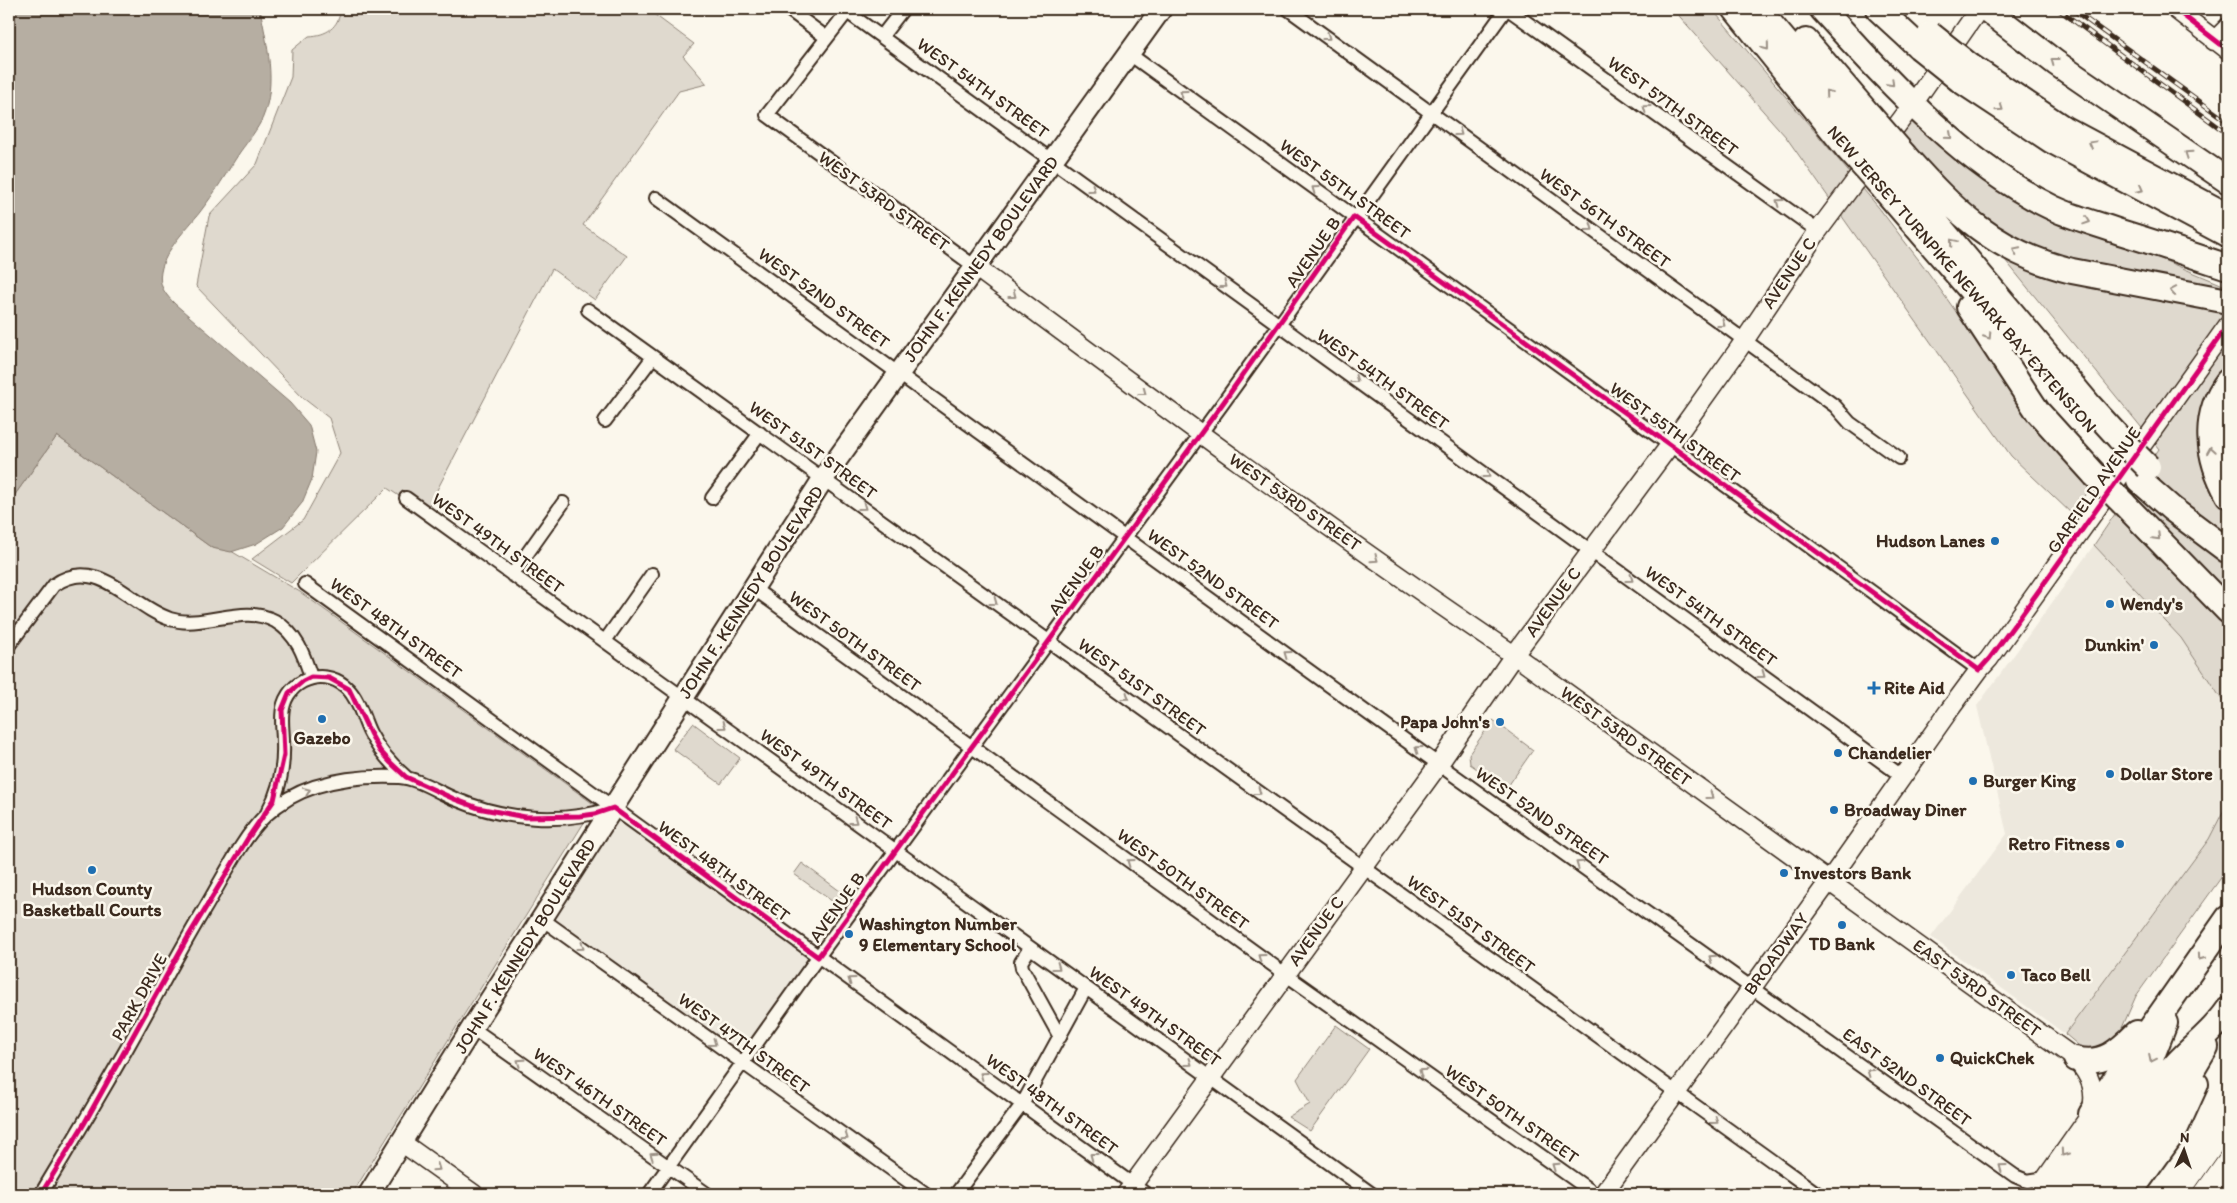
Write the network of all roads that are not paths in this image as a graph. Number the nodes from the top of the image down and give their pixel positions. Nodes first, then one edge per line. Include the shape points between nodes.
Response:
1 (788, 9) edge
2 (903, 9) edge
3 (1161, 9) edge
4 (1288, 9) edge
5 (1507, 9) edge
6 (1735, 9) edge
7 (1758, 9) edge
8 (1777, 9) edge
9 (1822, 9) edge
10 (1878, 9) edge
11 (1902, 9) edge
12 (1979, 9) edge
13 (1986, 9) edge
14 (2175, 9) edge
15 (845, 10) edge
16 (2228, 27) edge
17 (882, 36) junction
18 (827, 38) junction
19 (1924, 40) junction
20 (2221, 45) edge
21 (1128, 54) junction
22 (1965, 73) junction
23 (1913, 104) junction
24 (1430, 112) junction
25 (1859, 131) junction
26 (1053, 160) junction
27 (1894, 172) junction
28 (2228, 181) edge
29 (656, 198) dead end
30 (2228, 216) edge
31 (1354, 218) junction
32 (1818, 231) junction
33 (2228, 234) edge
34 (1923, 236) junction
35 (974, 266) junction
36 (2228, 267) edge
37 (2225, 301) edge
38 (588, 310) dead end
39 (2228, 324) edge
40 (1278, 325) junction
41 (1744, 340) junction
42 (653, 357) junction
43 (899, 374) junction
44 (2228, 382) edge
45 (605, 421) dead end
46 (760, 433) junction
47 (1200, 434) junction
48 (1670, 444) junction
49 (2116, 446) junction
50 (1899, 458) dead end
51 (2143, 473) junction
52 (823, 479) junction
53 (2228, 495) edge
54 (406, 498) dead end
55 (712, 498) dead end
56 (563, 503) dead end
57 (2228, 534) edge
58 (1125, 537) junction
59 (1591, 550) junction
60 (2228, 551) edge
61 (652, 574) dead end
62 (512, 575) junction
63 (305, 584) dead end
64 (753, 588) junction
65 (2228, 611) edge
66 (605, 641) junction
67 (1048, 641) junction
68 (9, 645) edge
69 (1514, 655) junction
70 (1978, 670) junction
71 (312, 677) junction
72 (683, 698) junction
73 (1948, 712) joint
74 (971, 747) junction
75 (1439, 764) junction
76 (406, 777) junction
77 (1903, 777) junction
78 (613, 808) junction
79 (265, 815) junction
80 (895, 850) junction
81 (1363, 868) junction
82 (1829, 881) junction
83 (2228, 918) edge
84 (542, 919) junction
85 (1030, 948) junction
86 (818, 957) junction
87 (1285, 974) junction
88 (1752, 986) junction
89 (1086, 988) junction
90 (2174, 997) junction
91 (2223, 1018) edge
92 (472, 1028) junction
93 (1060, 1037) junction
94 (2076, 1059) junction
95 (742, 1063) junction
96 (2170, 1070) junction
97 (1210, 1077) junction
98 (1676, 1092) junction
99 (1023, 1103) junction
100 (2091, 1114) junction
101 (401, 1142) junction
102 (669, 1166) junction
103 (2048, 1189) edge
104 (2091, 1190) edge
105 (1134, 1191) edge
106 (41, 1194) edge
107 (368, 1194) edge
108 (474, 1194) edge
109 (649, 1194) edge
110 (707, 1194) edge
111 (926, 1194) edge
112 (956, 1194) edge
113 (1372, 1194) edge
114 (1594, 1194) edge
115 (1602, 1194) edge
116 (1818, 1194) edge
117 (2129, 1194) edge

1 - 18 street
2 - 17 street
3 - 21 main road, JOHN F. KENNEDY BOULEVARD
4 -> 24 street, WEST 56TH STREET
5 - 24 street, AVENUE B
32 -> 5 street, WEST 57TH STREET
6 -> 25 highway, NEW JERSEY TURNPIKE NEWARK BAY EXTENSION
25 -> 7 highway, NEW JERSEY TURNPIKE NEWARK BAY EXTENSION
8 - 25 highway
9 -> 23 highway
10 - 19 highway
11 - 19 highway
12 - 23 street, AVENUE C
28 -> 13 highway via 2064,68
14 - 20 street
15 - 17 street, WEST 54TH STREET
15 - 18 street
16 - 20 street
17 - 26 street, WEST 54TH STREET
18 - 35 street, WEST 53RD STREET via 767,115
19 - 22 highway, bridge
21 - 26 main road, JOHN F. KENNEDY BOULEVARD
31 -> 21 street, WEST 55TH STREET
30 -> 22 highway
22 -> 33 highway via 2052,141
23 - 32 street, AVENUE C
23 -> 36 highway via 1993,172 2053,208
24 - 31 street, AVENUE B
24 -> 41 street, WEST 56TH STREET
25 - 27 highway, NEW JERSEY TURNPIKE NEWARK BAY EXTENSION, bridge
25 - 27 highway, bridge
26 - 35 main road, JOHN F. KENNEDY BOULEVARD
26 -> 40 street, WEST 54TH STREET
27 - 34 highway, NEW JERSEY TURNPIKE NEWARK BAY EXTENSION
37 -> 27 highway via 2054,267 2021,254 1987,234 1945,201
49 -> 27 highway, NEW JERSEY TURNPIKE NEWARK BAY EXTENSION via 2089,405
29 - 43 street, WEST 52ND STREET
31 - 40 street, AVENUE B
31 - 48 street, WEST 55TH STREET
32 - 41 street, AVENUE C
34 - 49 highway, NEW JERSEY TURNPIKE NEWARK BAY EXTENSION
34 -> 65 highway, bridge via 1925,245 2038,412
35 - 43 main road, JOHN F. KENNEDY BOULEVARD
35 -> 47 street, WEST 53RD STREET
38 - 42 street, WEST 51ST STREET
39 - 70 street, GARFIELD AVENUE via 2032,601
40 - 47 street, AVENUE B
40 -> 59 street, WEST 54TH STREET
41 - 48 street, AVENUE C
41 - 50 street, WEST 56TH STREET via 1835,406 1850,423
42 - 45 street
42 - 46 street, WEST 51ST STREET
43 - 52 main road, JOHN F. KENNEDY BOULEVARD
43 - 58 street, WEST 52ND STREET
53 -> 44 highway via 2213,462 2209,431 2214,407
46 - 52 street, WEST 51ST STREET
46 - 55 street
47 - 58 street, AVENUE B
47 -> 69 street, WEST 53RD STREET
48 - 59 street, AVENUE C
48 - 70 street, WEST 55TH STREET
49 - 51 highway, NEW JERSEY TURNPIKE NEWARK BAY EXTENSION, bridge
51 - 57 highway, NEW JERSEY TURNPIKE NEWARK BAY EXTENSION
51 - 60 highway, NEW JERSEY TURNPIKE NEWARK BAY EXTENSION via 2193,526
52 - 64 main road, JOHN F. KENNEDY BOULEVARD
52 -> 67 street, WEST 51ST STREET
54 - 62 street, WEST 49TH STREET
56 - 62 street
58 - 67 street, AVENUE B
75 -> 58 street, WEST 52ND STREET
59 - 69 street, AVENUE C
59 -> 77 street, WEST 54TH STREET
61 - 66 street
62 - 66 street, WEST 49TH STREET
63 - 78 street, WEST 48TH STREET
64 - 72 main road, JOHN F. KENNEDY BOULEVARD
64 - 74 street, WEST 50TH STREET
66 - 72 street, WEST 49TH STREET
67 - 74 street, AVENUE B
67 -> 81 street, WEST 51ST STREET
68 - 71 street via 54,585 62,579 84,574 106,581 160,616 175,621 245,616 273,620 295,638
69 - 75 street, AVENUE C
69 -> 82 street, WEST 53RD STREET
70 - 73 street, GARFIELD AVENUE
71 - 76 street via 329,678 349,689 380,751
71 - 79 street via 295,686 284,704 282,769 274,800
72 - 78 main road, JOHN F. KENNEDY BOULEVARD
72 -> 80 street, WEST 49TH STREET
73 - 77 street, BROADWAY
74 - 80 street, AVENUE B
87 -> 74 street, WEST 50TH STREET
75 - 81 street, AVENUE C
88 -> 75 street, WEST 52ND STREET
76 - 78 street, PARK DRIVE via 470,805 525,818 595,814
79 -> 76 street, PARK DRIVE via 282,802 337,780
77 - 82 street, BROADWAY
78 - 84 main road, JOHN F. KENNEDY BOULEVARD
78 - 86 street, WEST 48TH STREET
79 - 106 street, PARK DRIVE via 188,937 84,1124
80 - 85 street, WEST 49TH STREET
80 - 86 street, AVENUE B
81 - 87 street, AVENUE C
81 - 98 street, WEST 51ST STREET
82 - 88 street, BROADWAY
82 - 94 street, EAST 53RD STREET
83 -> 90 highway
84 - 92 main road, JOHN F. KENNEDY BOULEVARD
84 -> 95 street, WEST 47TH STREET
85 -> 89 street, WEST 49TH STREET
85 - 93 street via 1021,962 1022,968
86 - 95 street, AVENUE B
99 -> 86 street, WEST 48TH STREET
87 - 97 street, AVENUE C
114 -> 87 street, WEST 50TH STREET
88 - 98 street, BROADWAY
103 -> 88 street, EAST 52ND STREET via 2015,1176
89 - 93 street
89 -> 97 street, WEST 49TH STREET
90 - 94 highway via 2112,1055 2097,1061
90 - 96 highway
90 - 100 highway
90 -> 103 highway via 2151,1061 2098,1138
91 - 96 highway
91 - 104 highway via 2184,1084 2132,1157
91 - 117 highway via 2183,1116
92 - 101 main road, JOHN F. KENNEDY BOULEVARD
102 -> 92 street, WEST 46TH STREET
93 - 99 street
94 - 100 street, EAST 53RD STREET via 2092,1084
95 - 102 street, AVENUE B
95 -> 111 street, WEST 47TH STREET
96 - 104 highway
97 - 105 street, AVENUE C
97 - 113 street, WEST 49TH STREET
98 - 115 street, BROADWAY
98 -> 116 street, WEST 51ST STREET
105 -> 99 street, WEST 48TH STREET
99 - 112 street
100 -> 103 street
101 - 107 main road, JOHN F. KENNEDY BOULEVARD
101 -> 108 street
102 - 109 street, AVENUE B
102 - 110 street, WEST 46TH STREET

